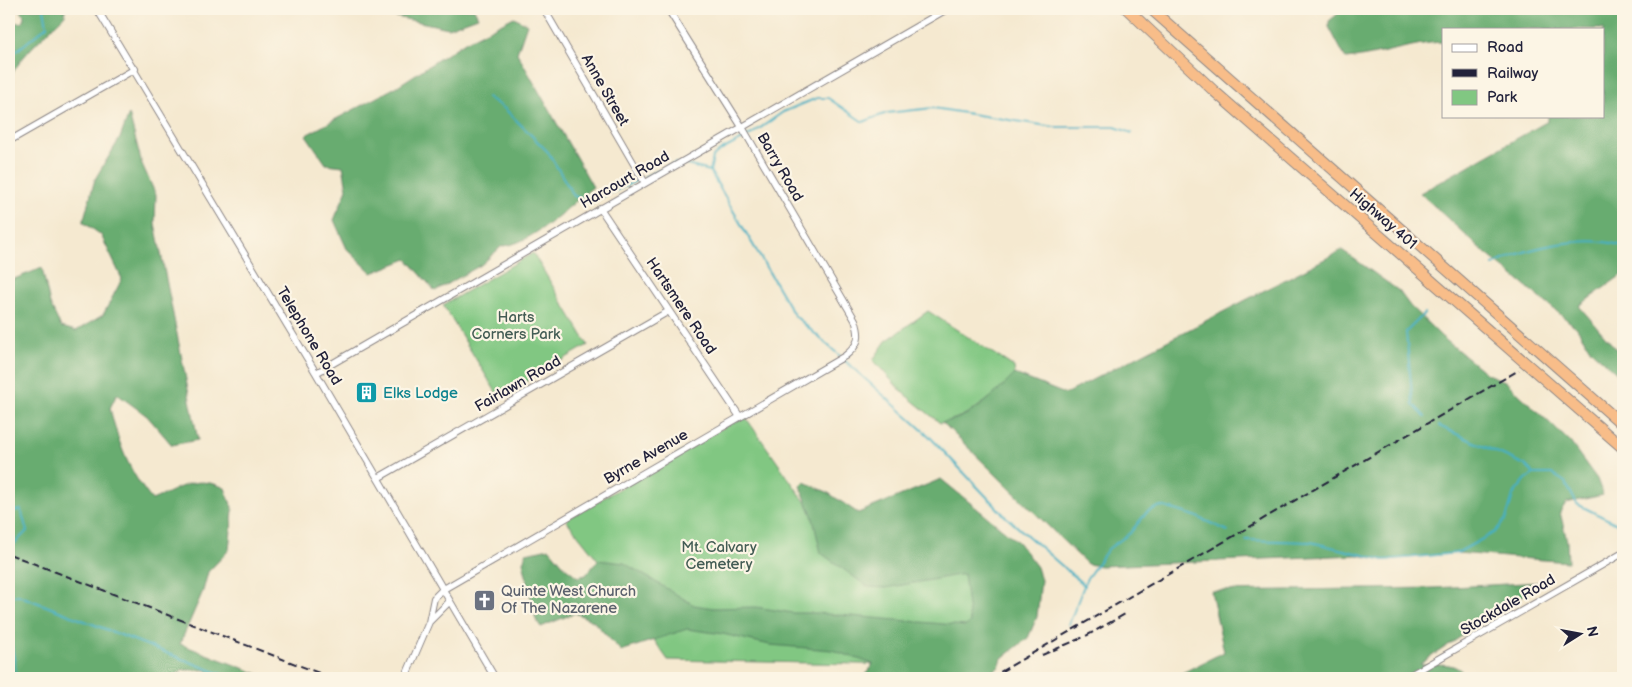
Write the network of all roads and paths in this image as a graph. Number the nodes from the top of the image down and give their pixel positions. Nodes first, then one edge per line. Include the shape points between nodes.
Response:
1 (97, 9) edge
2 (544, 9) edge
3 (668, 9) edge
4 (947, 9) edge
5 (1127, 9) edge
6 (1151, 9) edge
7 (135, 69) junction
8 (742, 127) junction
9 (9, 141) edge
10 (645, 183) junction
11 (600, 208) junction
12 (669, 311) junction
13 (858, 342) joint
14 (316, 373) junction
15 (740, 417) junction
16 (1623, 425) edge
17 (1623, 448) edge
18 (378, 478) junction
19 (1623, 553) edge
20 (442, 590) junction
21 (449, 602) junction
22 (429, 622) junction
23 (405, 678) edge
24 (495, 678) edge
25 (1405, 678) edge

1 - 7 street, Telephone Road
2 - 10 street, Anne Street
3 - 8 street, Barry Road
4 - 8 street, Harcourt Road
5 - 17 highway, Highway 401 via 1214,91
6 - 16 highway, Highway 401
7 - 9 street
7 - 14 street, Telephone Road
8 - 10 street, Harcourt Road
8 - 13 street, Barry Road via 856,320 860,333
10 - 11 street, Harcourt Road
11 - 12 street, Hartsmere Road
11 - 14 street, Harcourt Road
12 - 15 street, Hartsmere Road
12 - 18 street, Fairlawn Road
13 - 15 street, Byrne Avenue via 844,356
14 - 18 street, Telephone Road
15 - 20 street, Byrne Avenue
18 - 20 street, Telephone Road
19 - 25 street, Stockdale Road
20 - 21 street, Telephone Road
20 - 22 street via 434,598
21 - 22 street
21 - 24 street, Telephone Road
22 - 23 street

